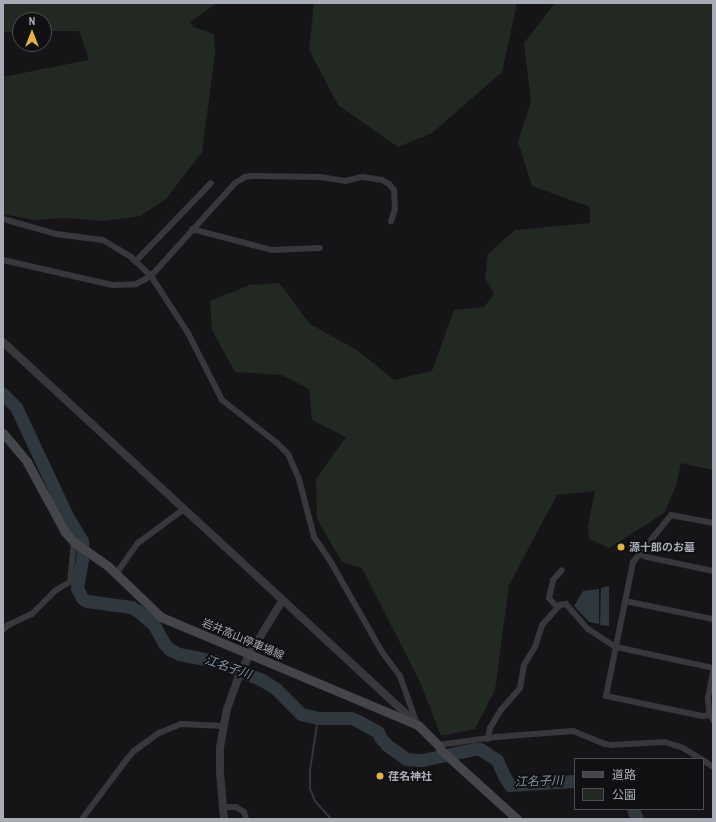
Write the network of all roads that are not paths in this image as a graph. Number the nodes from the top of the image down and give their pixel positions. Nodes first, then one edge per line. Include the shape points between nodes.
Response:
1 (211, 183) dead end
2 (3, 219) edge
3 (391, 221) dead end
4 (192, 229) junction
5 (320, 248) dead end
6 (3, 260) edge
7 (136, 261) junction
8 (150, 276) junction
9 (3, 342) edge
10 (3, 433) edge
11 (184, 509) junction
12 (713, 523) edge
13 (75, 543) junction
14 (639, 554) junction
15 (562, 570) dead end
16 (713, 571) edge
17 (116, 574) junction
18 (282, 601) junction
19 (625, 601) junction
20 (556, 607) junction
21 (713, 619) edge
22 (3, 630) edge
23 (616, 647) junction
24 (249, 655) junction
25 (713, 668) edge
26 (713, 672) edge
27 (711, 718) edge
28 (223, 726) junction
29 (418, 726) junction
30 (488, 739) junction
31 (440, 747) junction
32 (699, 758) edge
33 (704, 761) edge
34 (713, 767) edge
35 (224, 807) junction
36 (82, 819) edge
37 (224, 819) edge
38 (246, 819) edge
39 (517, 819) edge

1 - 7 street
2 - 7 street via 56,234 104,240
3 - 4 street via 395,209 394,190 382,180 363,177 345,181 320,177 252,176 235,183
4 - 5 street via 272,250
4 - 8 street
6 - 8 street via 116,286 136,284
7 - 8 street
8 - 29 street via 188,333 222,400 288,454 299,479 314,537 382,652 400,676
9 - 11 street
10 - 13 main road, 岩井高山停車場線 via 27,462 60,527
11 - 17 street via 138,543
11 - 18 street
12 - 14 street via 670,515
13 - 17 main road, 岩井高山停車場線 via 89,551
13 - 22 street via 70,582 56,590 32,614
14 - 16 street
14 - 19 street via 633,562
15 - 20 street via 553,580 549,598
17 - 24 main road, 岩井高山停車場線 via 161,617
18 - 24 street
18 - 29 street via 406,712
19 - 21 street
19 - 23 street
20 - 23 street via 566,604 588,629
20 - 30 street via 539,629 535,647 524,665 520,688 501,710 490,728
23 - 25 street
23 - 27 street via 606,696
24 - 28 street via 237,681
24 - 29 main road, 岩井高山停車場線
26 - 27 street via 708,698
28 - 35 street via 220,771
28 - 36 street via 181,724 159,734 134,751
29 - 31 main road, 岩井高山停車場線
30 - 31 street
30 - 32 street via 573,731 612,745 665,742 683,748
31 - 39 main road, 岩井高山停車場線
33 - 34 street
35 - 37 street
35 - 38 street via 236,807 244,812

